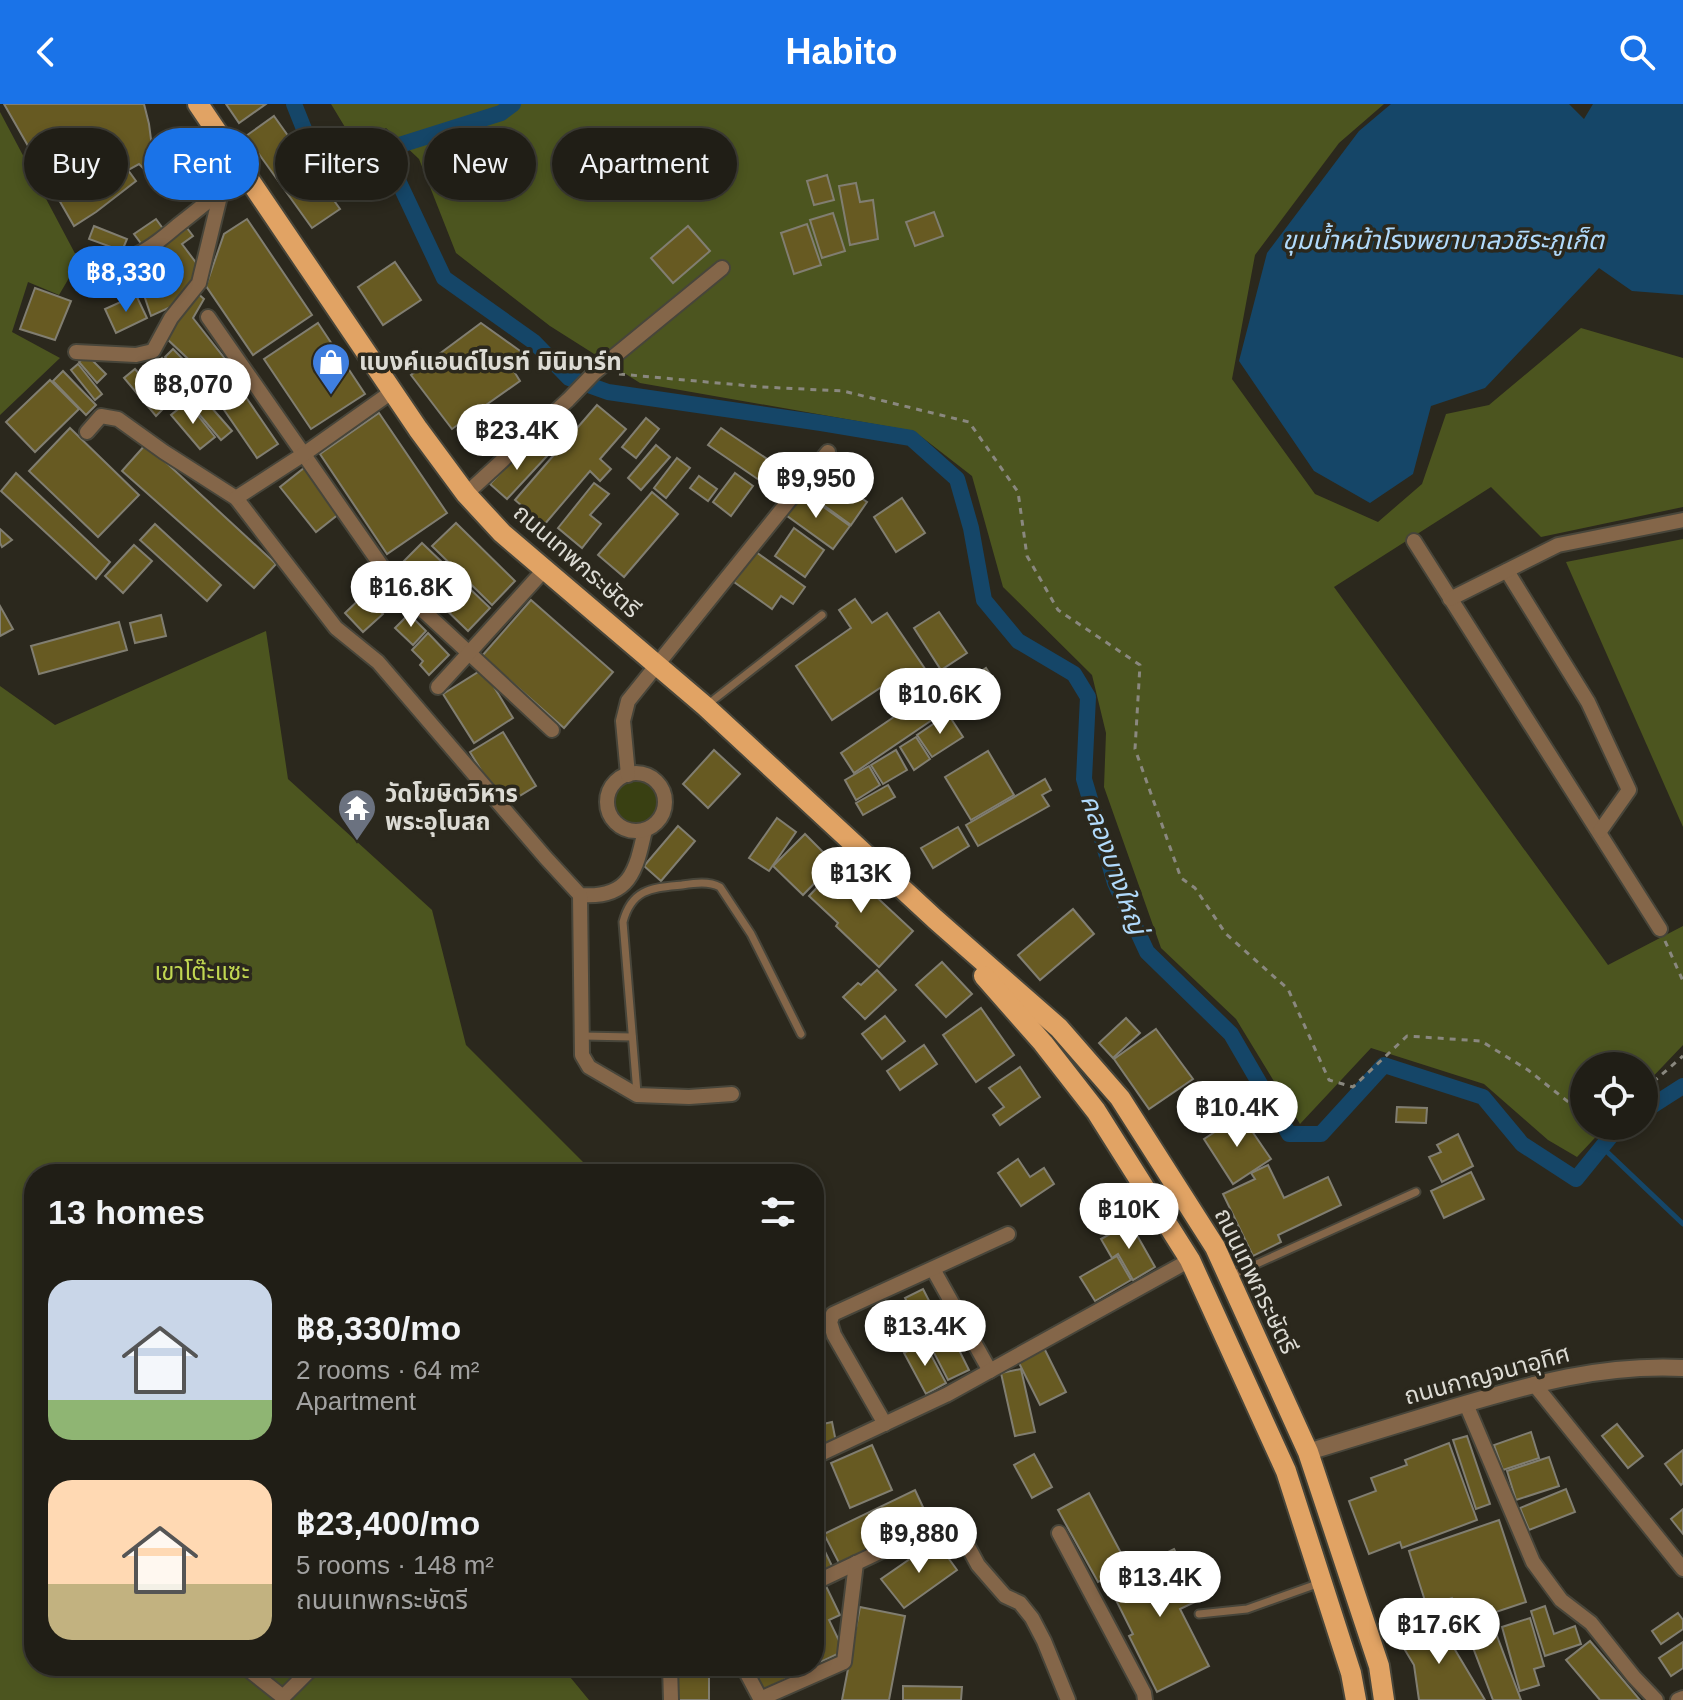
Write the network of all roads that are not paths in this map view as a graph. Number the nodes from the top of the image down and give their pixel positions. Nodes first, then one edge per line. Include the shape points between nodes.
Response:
1 (198, 104) edge
2 (215, 128) edge
3 (259, 192) edge
4 (210, 200) edge
5 (219, 200) edge
6 (722, 268) dead end
7 (89, 279) dead end
8 (208, 317) dead end
9 (76, 352) dead end
10 (393, 391) junction
11 (87, 432) dead end
12 (828, 452) dead end
13 (304, 454) junction
14 (466, 494) junction
15 (236, 498) junction
16 (1683, 520) edge
17 (1414, 541) dead end
18 (545, 569) junction
19 (1507, 571) junction
20 (1450, 599) junction
21 (822, 615) dead end
22 (469, 652) junction
23 (656, 664) junction
24 (438, 687) dead end
25 (705, 706) junction
26 (552, 730) dead end
27 (628, 775) junction
28 (645, 830) junction
29 (1600, 831) junction
30 (580, 895) junction
31 (935, 919) junction
32 (1660, 929) road end
33 (1059, 1028) junction
34 (801, 1034) dead end
35 (581, 1036) junction
36 (632, 1037) junction
37 (1043, 1043) junction
38 (732, 1094) dead end
39 (637, 1095) junction
40 (1416, 1192) dead end
41 (1008, 1234) dead end
42 (1190, 1260) junction
43 (933, 1269) junction
44 (1228, 1277) junction
45 (1683, 1368) edge
46 (990, 1371) junction
47 (1534, 1384) junction
48 (1466, 1404) junction
49 (885, 1424) junction
50 (824, 1452) edge
51 (1308, 1452) junction
52 (1059, 1533) dead end
53 (856, 1563) junction
54 (1683, 1569) edge
55 (824, 1578) edge
56 (1322, 1582) junction
57 (1199, 1614) dead end
58 (824, 1671) edge
59 (257, 1676) edge
60 (304, 1676) edge
61 (670, 1676) edge
62 (748, 1676) edge
63 (812, 1676) edge
64 (760, 1699) edge
65 (671, 1700) edge
66 (1068, 1700) edge
67 (1145, 1700) edge
68 (1356, 1700) edge
69 (1384, 1700) edge
70 (1656, 1700) edge

1 - 2 main road, ถนนเทพกระษัตรี
3 - 10 main road, ถนนเทพกระษัตรี
4 - 7 street via 134,257 104,263
5 - 9 street via 199,283 153,351
6 - 14 street via 592,375
8 - 13 street
10 - 13 street
10 - 14 main road, ถนนเทพกระษัตรี
11 - 15 street via 101,416 118,419
12 - 23 street
13 - 15 street
13 - 22 street via 385,571
14 - 18 main road, ถนนเทพกระษัตรี
15 - 30 street via 336,628 378,662
16 - 19 street via 1558,545
17 - 20 street
18 - 22 street
18 - 23 main road, ถนนเทพกระษัตรี
19 - 20 street
19 - 29 street via 1588,702 1629,790
20 - 29 street
21 - 25 lane
22 - 24 street
22 - 26 street
23 - 25 main road, ถนนเทพกระษัตรี
23 - 27 street via 628,701 623,721
25 - 31 main road, ถนนเทพกระษัตรี
27 - 28 street via 653,778 664,794 663,814
27 - 28 street via 609,791 610,817 623,829
28 - 30 street via 631,876 616,892
29 - 32 street
30 - 35 street
31 - 33 main road, ถนนเทพกระษัตรี
31 - 37 main road, ถนนเทพกระษัตรี
33 - 37 main road
33 - 44 main road, ถนนเทพกระษัตรี via 1120,1098 1215,1247
34 - 36 lane via 723,891 714,884 695,883 652,888 627,909 623,922
35 - 36 lane
35 - 39 street via 589,1067
36 - 39 lane
37 - 42 main road, ถนนเทพกระษัตรี via 1096,1111
38 - 39 street
40 - 44 lane
41 - 43 street
42 - 46 street
42 - 56 main road, ถนนเทพกระษัตรี via 1286,1471
43 - 46 street
43 - 49 street via 833,1314 830,1322
44 - 51 main road, ถนนเทพกระษัตรี
45 - 47 street, ถนนกาญจนาอุทิศ via 1600,1371
46 - 49 street
47 - 48 street, ถนนกาญจนาอุทิศ
47 - 54 street
48 - 51 street, ถนนกาญจนาอุทิศ
48 - 70 street via 1533,1562 1561,1600 1591,1623
49 - 50 street
51 - 69 main road, ถนนเทพกระษัตรี via 1379,1666
52 - 67 street
53 - 55 street
53 - 58 street via 844,1662
53 - 66 street via 951,1521 978,1565 1032,1618
56 - 57 lane via 1247,1609
56 - 68 main road, ถนนเทพกระษัตรี
59 - 60 street via 283,1697
61 - 65 street
62 - 64 street
63 - 64 street

